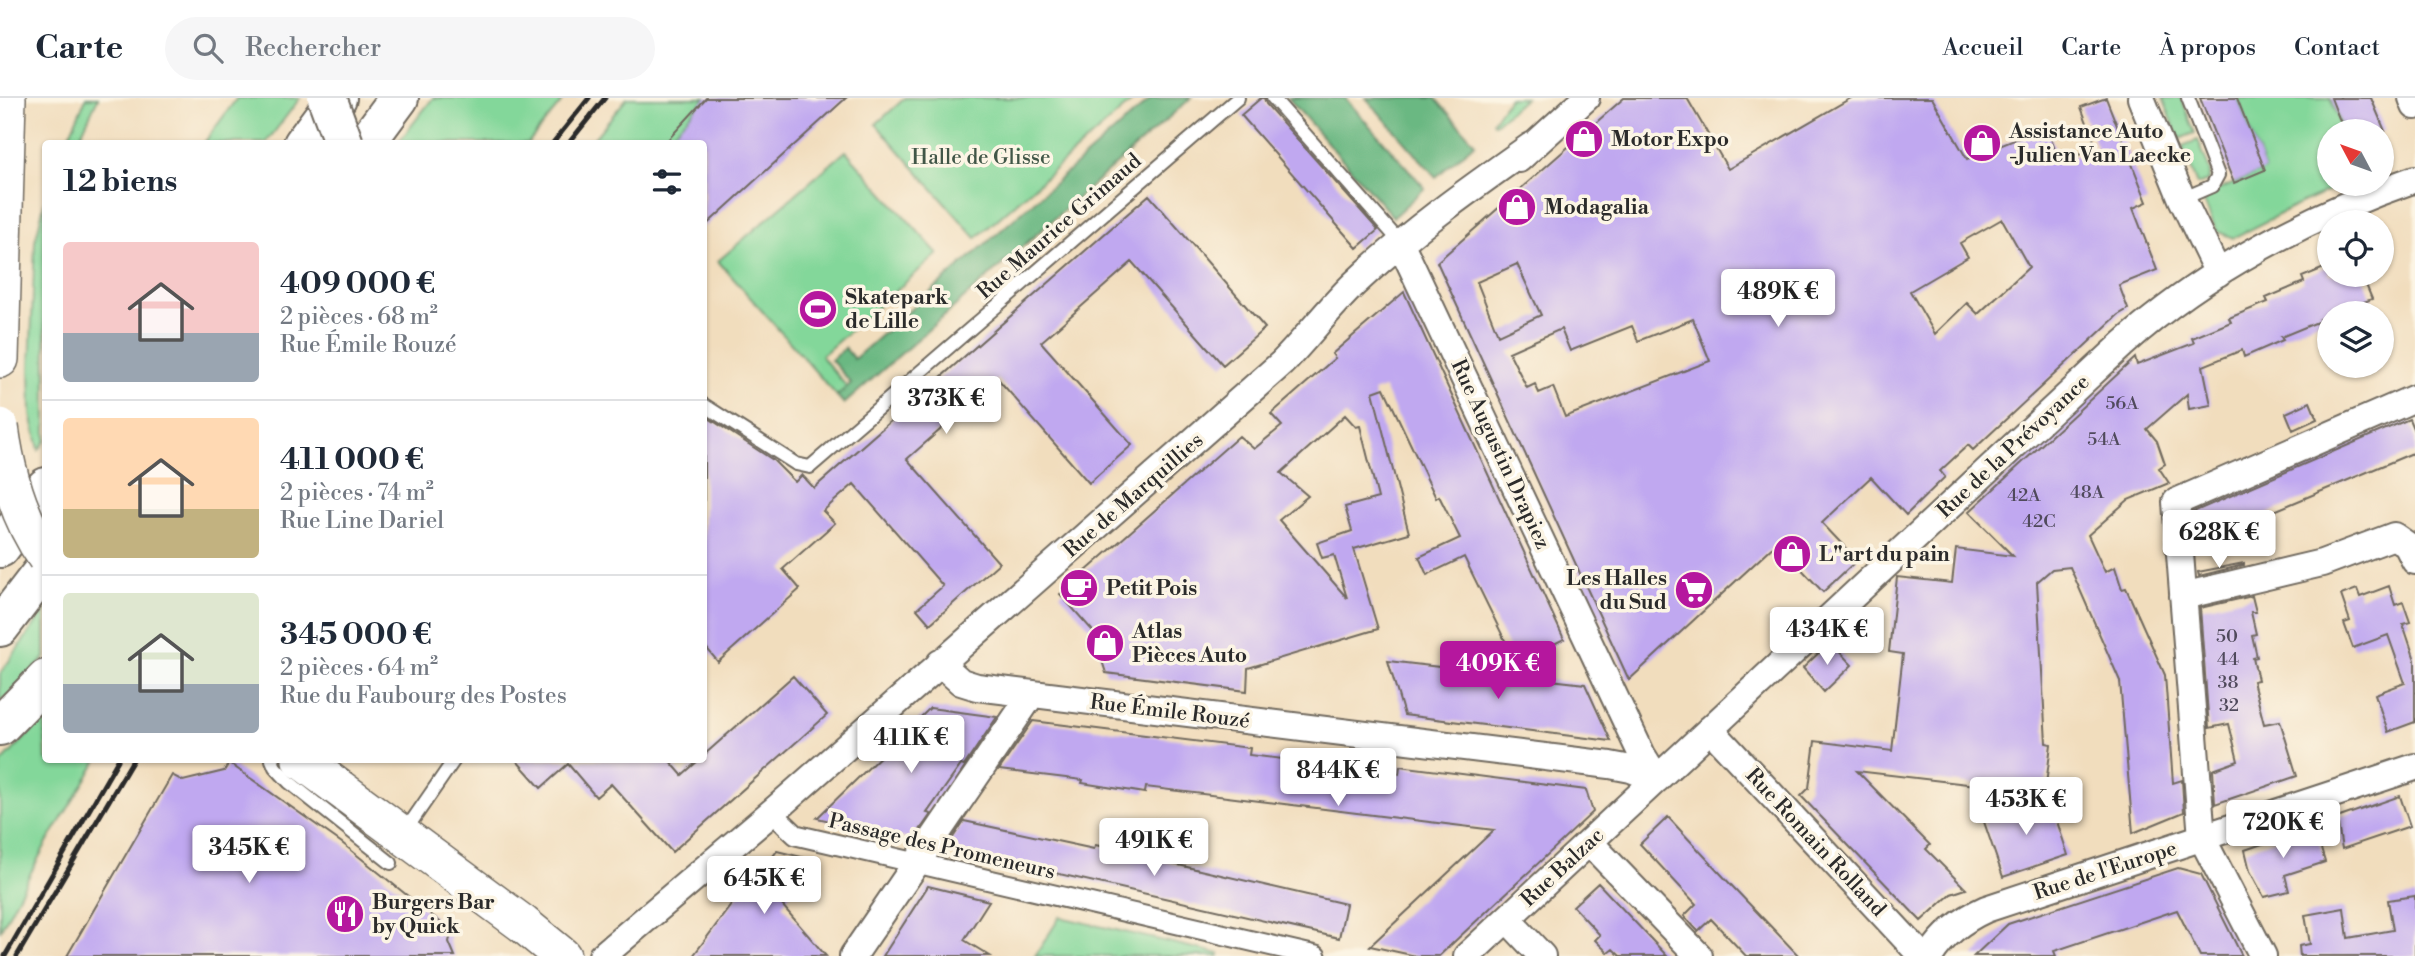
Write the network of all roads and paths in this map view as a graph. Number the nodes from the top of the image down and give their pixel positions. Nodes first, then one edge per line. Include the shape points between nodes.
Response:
1 (7, 98) edge
2 (327, 98) edge
3 (337, 98) edge
4 (399, 98) edge
5 (1238, 98) edge
6 (1273, 98) edge
7 (1586, 98) edge
8 (2141, 98) edge
9 (2188, 98) edge
10 (2412, 98) edge
11 (2415, 106) edge
12 (306, 140) edge
13 (343, 140) edge
14 (368, 140) edge
15 (2415, 179) edge
16 (2182, 199) junction
17 (1, 238) edge
18 (1404, 251) junction
19 (2218, 273) junction
20 (0, 359) edge
21 (2415, 398) edge
22 (707, 407) edge
23 (0, 427) edge
24 (42, 492) edge
25 (0, 548) edge
26 (42, 550) edge
27 (2415, 561) edge
28 (42, 572) edge
29 (2183, 596) junction
30 (0, 627) edge
31 (940, 663) junction
32 (42, 683) edge
33 (1032, 694) junction
34 (0, 726) edge
35 (1710, 729) junction
36 (273, 763) edge
37 (304, 763) edge
38 (452, 763) edge
39 (2415, 767) edge
40 (1657, 779) junction
41 (772, 812) junction
42 (2202, 838) junction
43 (1590, 842) junction
44 (397, 849) junction
45 (917, 863) junction
46 (1507, 919) junction
47 (562, 956) edge
48 (601, 956) edge
49 (853, 956) edge
50 (1316, 956) edge
51 (1467, 956) edge
52 (1542, 956) edge
53 (1699, 956) edge
54 (1922, 956) edge
55 (1930, 956) edge
56 (2263, 956) edge

1 - 17 main road
2 - 13 highway, bridge
3 - 12 highway
4 - 14 highway
5 - 22 lane, Rue Maurice Grimaud via 810,467 796,464
6 - 18 lane
7 - 18 street, Rue de Marquillies via 1492,185
8 - 16 street
9 - 16 lane via 2218,174 2213,186
10 - 11 street
15 - 19 street, Rue de la Prévoyance via 2330,213
16 - 19 street
17 - 20 main road
18 - 31 street, Rue de Marquillies via 1313,343 1282,363
18 - 40 street, Rue Augustin Drapiez
19 - 35 street, Rue de la Prévoyance via 2132,336
21 - 29 street via 2176,502
23 - 26 main road, bridge via 21,512
24 - 25 highway
27 - 29 street via 2407,545 2394,536 2322,563
28 - 30 highway
29 - 42 street
31 - 33 street, Rue Émile Rouzé via 971,686
31 - 41 street, Rue de Marquillies
32 - 34 highway
33 - 40 street, Rue Émile Rouzé via 1610,765
33 - 45 street
35 - 40 street, Rue de la Prévoyance
35 - 54 street, Rue Romain Rolland
36 - 44 lane via 289,782
37 - 44 main road
38 - 44 lane
39 - 42 street, Rue de l'Europe
40 - 43 street, Rue Balzac
41 - 45 street, Passage des Promeneurs via 796,835
41 - 48 street, Rue de Marquillies
42 - 55 street, Rue de l'Europe via 1975,914
42 - 56 street
43 - 46 street, Rue Balzac
43 - 53 street
44 - 47 main road via 523,923
45 - 49 street
45 - 50 street, Passage des Promeneurs
46 - 51 street, Rue Balzac
46 - 52 street

